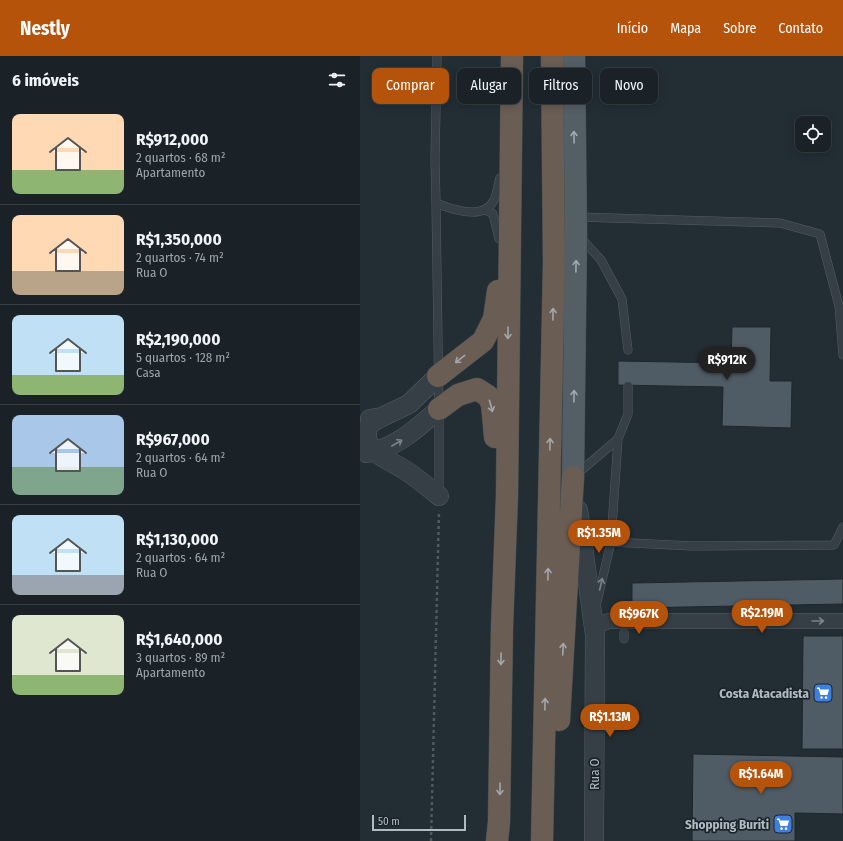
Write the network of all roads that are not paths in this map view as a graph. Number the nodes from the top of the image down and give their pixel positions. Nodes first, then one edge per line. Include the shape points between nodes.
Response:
1 (437, 56) edge
2 (552, 56) edge
3 (574, 56) edge
4 (512, 63) edge
5 (500, 178) junction
6 (436, 203) junction
7 (486, 210) junction
8 (576, 225) junction
9 (499, 239) junction
10 (628, 350) dead end
11 (843, 355) edge
12 (438, 376) junction
13 (628, 386) dead end
14 (439, 409) junction
15 (382, 417) junction
16 (360, 421) edge
17 (618, 439) junction
18 (367, 453) edge
19 (573, 478) junction
20 (439, 496) joint
21 (843, 527) edge
22 (611, 542) junction
23 (843, 620) edge
24 (502, 627) junction
25 (593, 628) junction
26 (497, 841) edge
27 (542, 841) edge
28 (548, 841) edge
29 (594, 841) edge

1 - 6 lane
27 -> 2 highway via 554,262
8 -> 3 main road
4 - 5 highway via 502,94
4 -> 24 highway via 507,494
5 - 7 lane via 494,200
5 - 9 highway
6 - 7 lane via 455,210
6 - 12 lane
7 - 9 lane via 493,214
8 - 10 lane via 601,260 622,299
8 - 11 lane via 780,223 820,234 839,306
19 -> 8 main road
9 -> 12 highway via 498,295 494,319 483,341
12 - 14 lane
12 - 15 street via 409,404
13 - 17 lane via 628,414
18 -> 14 street via 391,446 406,438
14 - 20 lane
14 -> 24 highway via 458,395 477,389 488,396 492,404 497,471 495,584
15 - 16 street
15 - 18 street via 374,420 368,429
17 - 19 lane
17 - 22 lane
18 - 20 street via 403,469
19 - 25 street, Rua O
28 -> 19 highway via 558,725
21 - 22 lane via 834,545 692,546
25 -> 22 lane
25 -> 23 street via 609,621
24 -> 26 highway
25 - 29 street, Rua O

